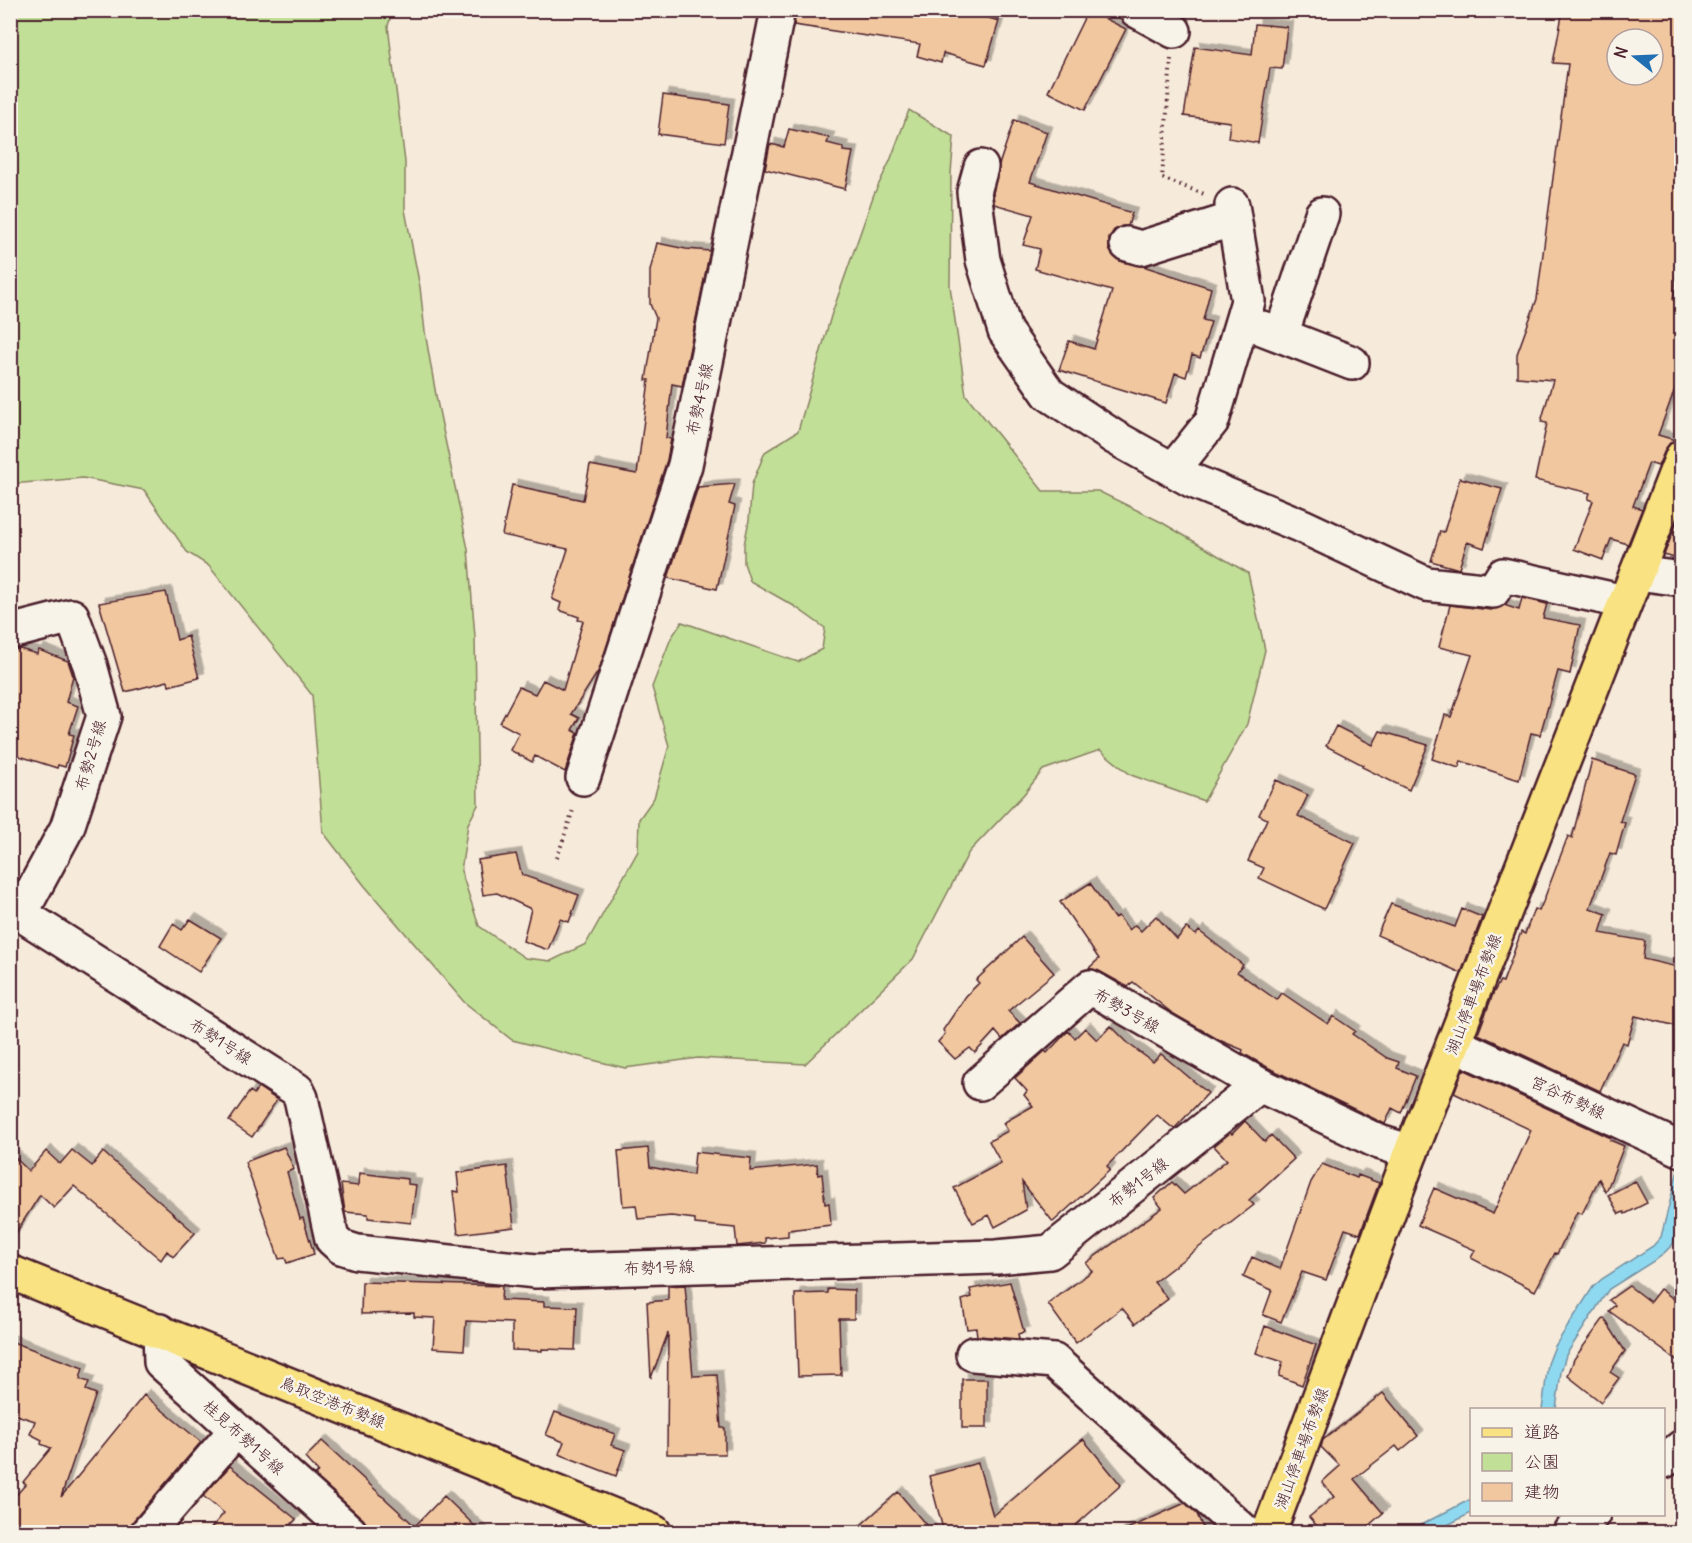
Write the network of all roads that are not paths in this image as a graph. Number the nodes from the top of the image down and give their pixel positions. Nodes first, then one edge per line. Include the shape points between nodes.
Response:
1 (778, 10) edge
2 (1136, 10) edge
3 (1174, 31) road end
4 (981, 167) dead end
5 (1322, 214) dead end
6 (1138, 250) dead end
7 (1242, 322) junction
8 (1281, 335) junction
9 (1352, 363) dead end
10 (1682, 457) edge
11 (1183, 476) junction
12 (1682, 579) edge
13 (1631, 588) junction
14 (10, 632) edge
15 (583, 778) road end
16 (16, 910) edge
17 (1454, 1044) junction
18 (980, 1083) dead end
19 (1260, 1085) junction
20 (1682, 1150) edge
21 (1411, 1152) junction
22 (10, 1272) edge
23 (160, 1331) junction
24 (972, 1354) dead end
25 (236, 1430) junction
26 (1682, 1447) edge
27 (1665, 1460) edge
28 (1592, 1516) edge
29 (148, 1533) edge
30 (350, 1533) edge
31 (654, 1533) edge
32 (1245, 1533) edge
33 (1269, 1533) edge
34 (1570, 1533) edge

1 - 15 street, 布勢4号線 via 685,465
2 - 3 street
4 - 11 street via 974,192 983,260 1005,330 1049,394
5 - 8 street
6 - 7 street via 1233,212 1248,301
7 - 8 street
7 - 11 street via 1212,420
8 - 9 street
10 - 13 main road, 湖山停車場布勢線
11 - 13 street via 1426,584 1493,591 1503,575
12 - 13 street
13 - 17 main road, 湖山停車場布勢線
14 - 16 street, 布勢2号線 via 72,616 104,716 67,828
16 - 19 street, 布勢1号線 via 297,1090 332,1239 357,1252 536,1271 1050,1252
17 - 20 street, 宮谷布勢線
17 - 21 main road, 湖山停車場布勢線
18 - 19 street, 布勢3号線 via 1090,987
19 - 21 street via 1379,1142
21 - 33 main road, 湖山停車場布勢線
22 - 23 main road, 鳥取空港布勢線
23 - 25 street, 桂見布勢1号線 via 161,1362
23 - 31 main road, 鳥取空港布勢線
24 - 32 street via 1054,1360
25 - 29 street
25 - 30 street, 桂見布勢1号線
26 - 27 street
28 - 34 street

